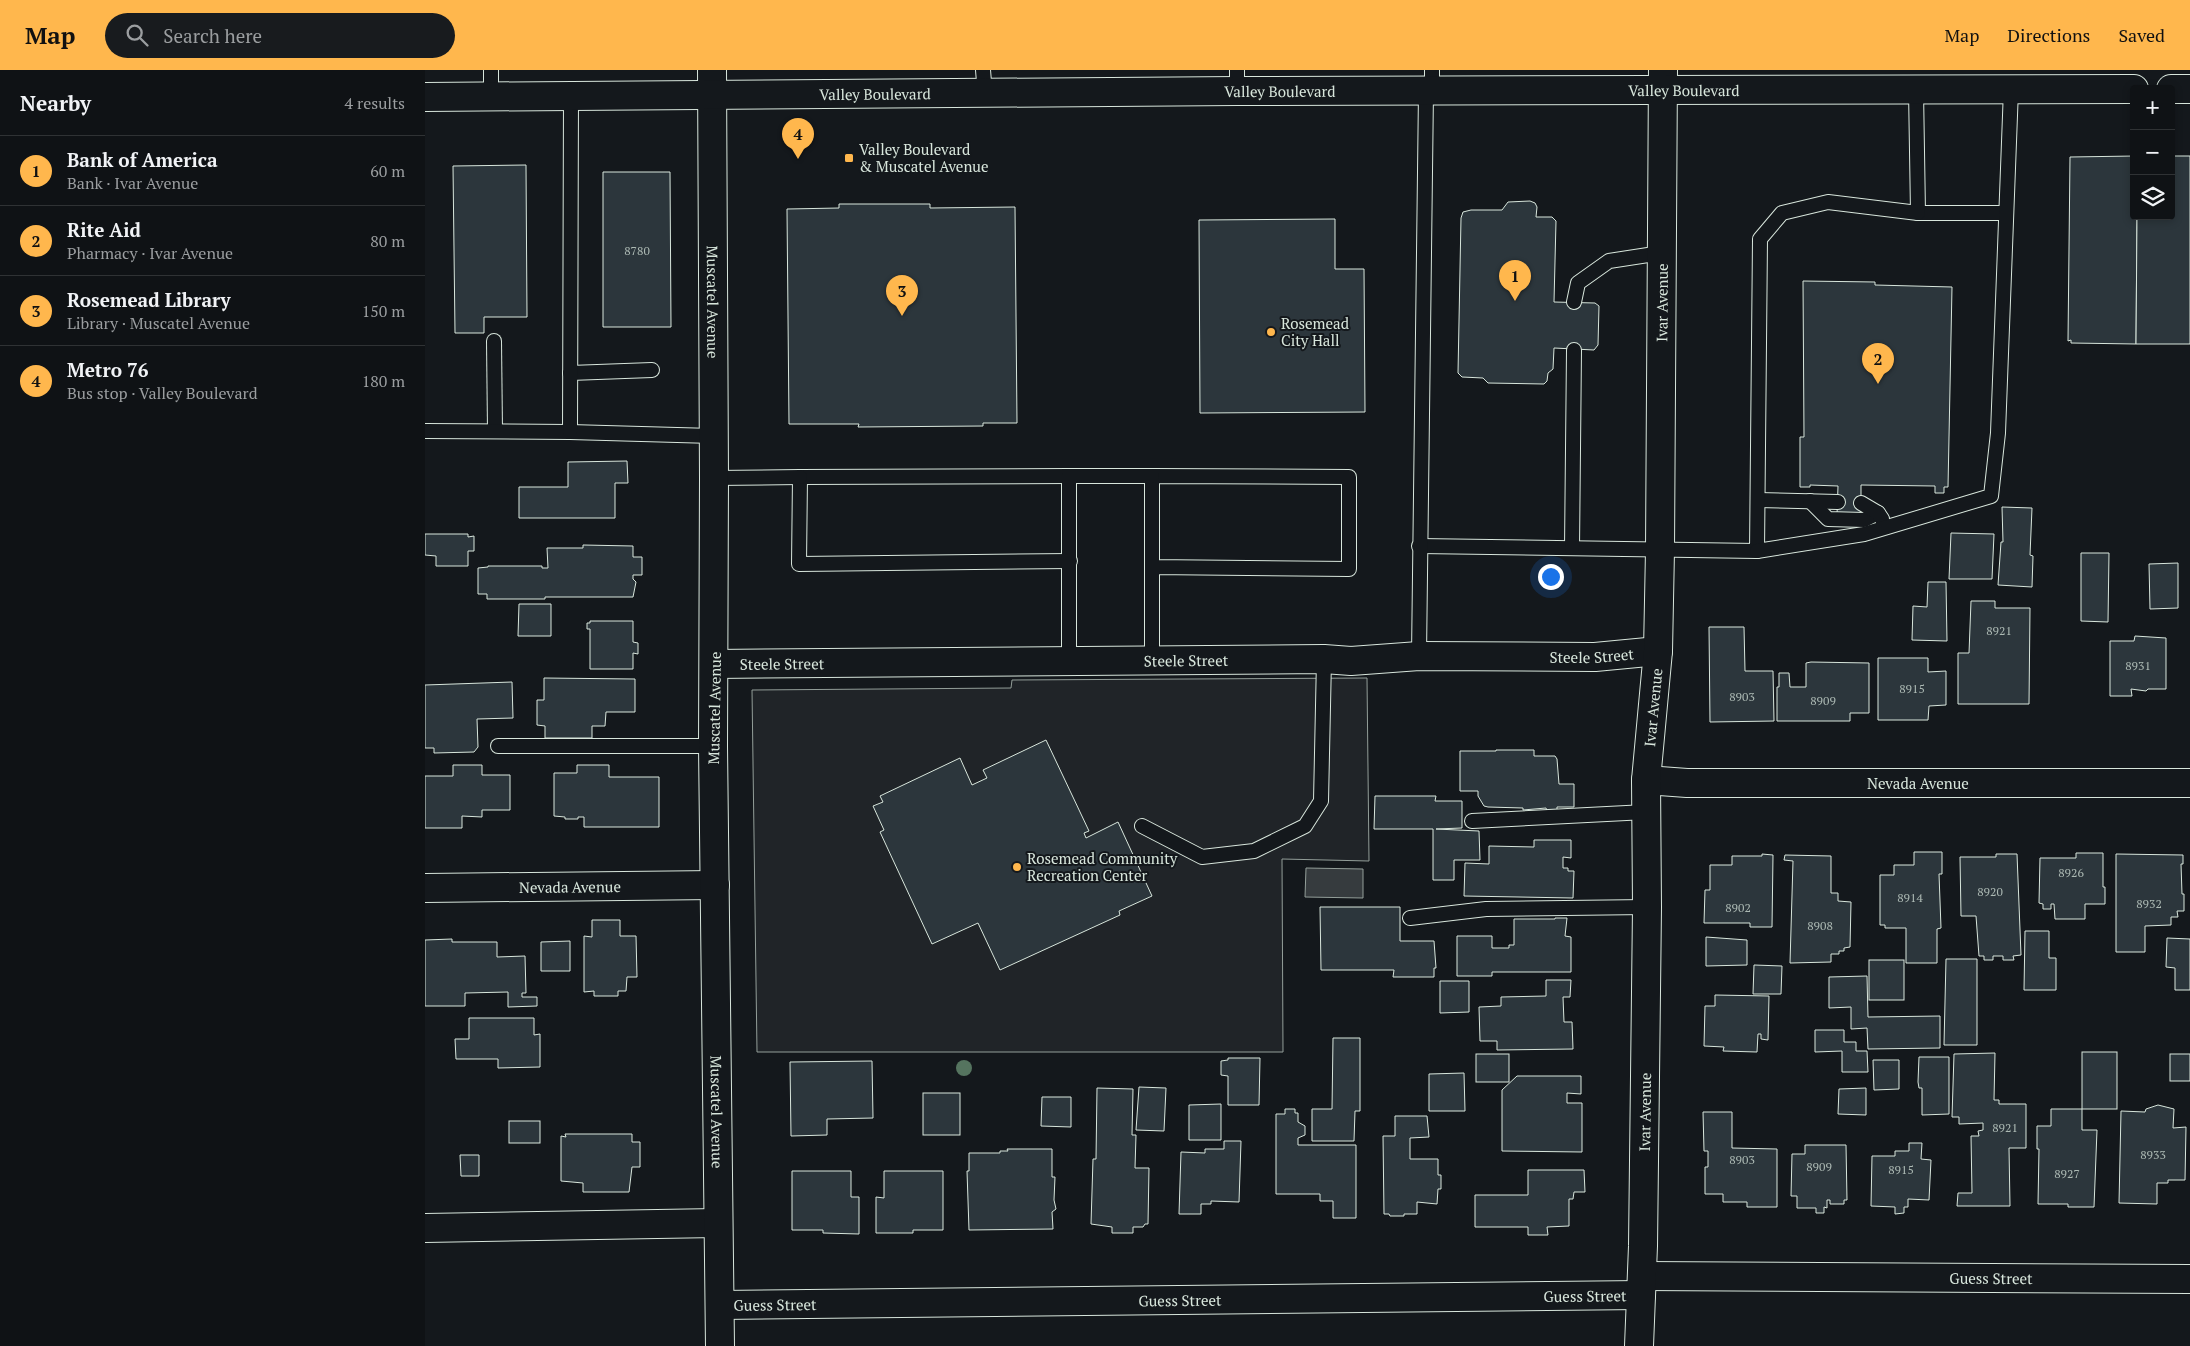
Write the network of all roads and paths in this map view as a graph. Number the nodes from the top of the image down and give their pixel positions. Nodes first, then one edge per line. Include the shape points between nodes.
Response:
1 (491, 70) edge
2 (1663, 80) edge
3 (1237, 81) edge
4 (984, 82) edge
5 (712, 83) edge
6 (1430, 84) edge
7 (2011, 89) junction
8 (2130, 89) edge
9 (2175, 89) edge
10 (2190, 89) edge
11 (1916, 90) junction
12 (571, 96) junction
13 (425, 97) edge
14 (491, 97) junction
15 (1918, 213) junction
16 (2006, 213) junction
17 (1661, 253) junction
18 (1574, 302) dead end
19 (494, 341) dead end
20 (1574, 350) dead end
21 (653, 370) dead end
22 (570, 374) junction
23 (425, 431) edge
24 (495, 431) junction
25 (570, 432) junction
26 (713, 436) junction
27 (1069, 476) junction
28 (1152, 476) junction
29 (800, 477) junction
30 (714, 478) junction
31 (1758, 500) junction
32 (1810, 502) junction
33 (1838, 502) dead end
34 (1861, 503) dead end
35 (1877, 513) junction
36 (1890, 527) junction
37 (1419, 546) junction
38 (1572, 548) junction
39 (1660, 550) junction
40 (1757, 551) junction
41 (1070, 561) junction
42 (1152, 567) junction
43 (1658, 651) junction
44 (1419, 656) junction
45 (1323, 659) junction
46 (1152, 660) junction
47 (1069, 662) junction
48 (715, 664) junction
49 (497, 746) dead end
50 (713, 746) junction
51 (1646, 780) junction
52 (2190, 783) edge
53 (1646, 812) junction
54 (1472, 821) dead end
55 (1142, 826) dead end
56 (715, 885) junction
57 (425, 888) edge
58 (1647, 907) junction
59 (1410, 918) dead end
60 (717, 1224) junction
61 (425, 1228) edge
62 (2190, 1280) edge
63 (1641, 1286) junction
64 (720, 1305) junction
65 (720, 1346) edge
66 (1639, 1346) edge

1 - 14 lane
2 - 6 street, Valley Boulevard
2 - 11 street, Valley Boulevard
2 - 17 street, Ivar Avenue
3 - 4 street, Valley Boulevard
3 - 6 street, Valley Boulevard
4 - 5 street, Valley Boulevard
5 - 12 street, Valley Boulevard
5 - 26 street, Muscatel Avenue
6 - 37 lane
7 - 8 street, Valley Boulevard
7 - 11 street, Valley Boulevard
7 - 16 lane
9 - 10 street
11 - 15 lane
12 - 14 street, Valley Boulevard
12 - 22 lane
13 - 14 street, Valley Boulevard
15 - 16 lane
15 - 31 lane via 1828,202 1782,213 1760,239
16 - 36 lane via 1998,433 1991,496
17 - 18 lane via 1609,261 1578,283
17 - 39 street, Ivar Avenue
19 - 24 lane
20 - 38 lane
21 - 22 lane
22 - 25 lane
23 - 24 lane
24 - 25 lane
25 - 26 lane
26 - 30 street, Muscatel Avenue
27 - 28 lane
27 - 29 lane
27 - 41 lane
28 - 42 lane
28 - 42 lane via 1349,477 1349,568
29 - 30 lane
29 - 41 lane via 799,564
30 - 48 street, Muscatel Avenue
31 - 32 lane
31 - 40 lane
32 - 33 lane
32 - 35 lane via 1828,519 1864,520
34 - 35 lane
35 - 36 lane
36 - 40 lane
37 - 38 lane
37 - 44 lane
38 - 39 lane
39 - 40 lane
39 - 43 street, Ivar Avenue
41 - 47 lane
42 - 46 lane
43 - 44 street, Steele Street via 1595,656
43 - 51 street, Ivar Avenue
44 - 45 street, Steele Street via 1351,661
45 - 46 street, Steele Street
45 - 55 lane via 1321,801 1305,826 1254,851 1202,858
46 - 47 street, Steele Street
47 - 48 street, Steele Street
48 - 50 street, Muscatel Avenue
49 - 50 lane
50 - 56 street, Muscatel Avenue
51 - 52 street, Nevada Avenue via 1687,783
51 - 53 street, Ivar Avenue
53 - 54 lane
53 - 58 street, Ivar Avenue
56 - 57 street, Nevada Avenue
56 - 60 street, Muscatel Avenue
58 - 59 lane via 1486,910
58 - 63 street, Ivar Avenue
60 - 61 street
60 - 64 street, Muscatel Avenue
62 - 63 street, Guess Street
63 - 64 street, Guess Street
63 - 66 street, Ivar Avenue
64 - 65 street, Muscatel Avenue

